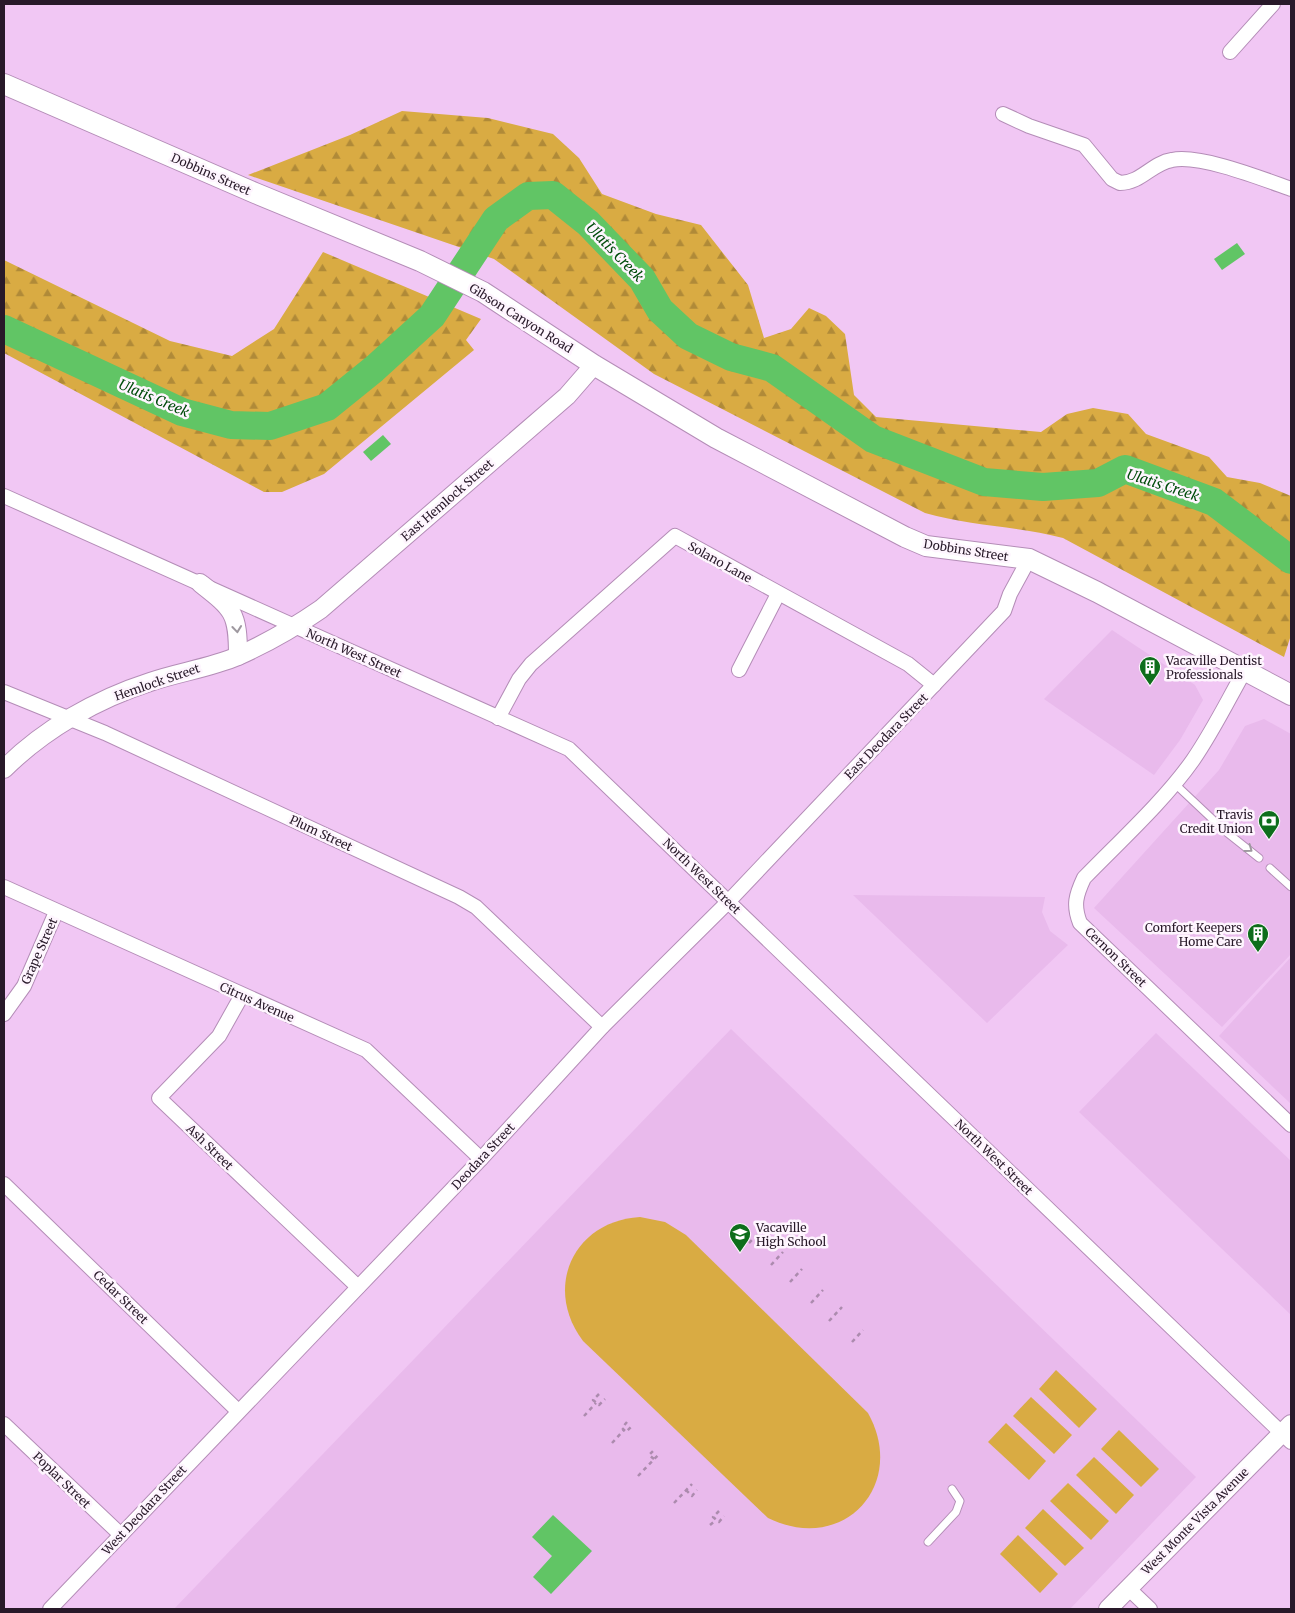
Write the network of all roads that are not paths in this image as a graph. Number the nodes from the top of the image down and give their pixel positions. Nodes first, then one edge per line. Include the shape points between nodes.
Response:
1 (1272, 4) edge
2 (1230, 52) dead end
3 (4, 84) edge
4 (1003, 114) dead end
5 (1291, 189) edge
6 (420, 261) joint
7 (594, 365) junction
8 (4, 496) edge
9 (1029, 559) junction
10 (200, 583) junction
11 (778, 594) junction
12 (294, 628) junction
13 (238, 656) junction
14 (740, 670) dead end
15 (1245, 670) junction
16 (934, 685) junction
17 (4, 692) edge
18 (1291, 695) edge
19 (498, 718) junction
20 (68, 719) junction
21 (4, 769) edge
22 (1174, 783) junction
23 (1259, 858) dead end
24 (1270, 868) dead end
25 (4, 887) edge
26 (1291, 887) edge
27 (728, 902) junction
28 (56, 912) junction
29 (242, 995) junction
30 (4, 1014) edge
31 (602, 1027) junction
32 (1291, 1125) edge
33 (481, 1159) junction
34 (4, 1184) edge
35 (358, 1287) junction
36 (238, 1411) junction
37 (4, 1424) edge
38 (1288, 1433) edge
39 (952, 1489) dead end
40 (121, 1535) junction
41 (928, 1542) dead end
42 (1128, 1588) junction
43 (50, 1609) edge
44 (1108, 1609) edge
45 (1150, 1609) edge

1 - 2 street
3 - 6 main road, Dobbins Street via 255,194
4 - 5 street via 1084,146 1112,179 1120,183 1138,179 1171,160 1190,159 1250,174
6 - 7 main road, Gibson Canyon Road via 483,292
7 - 9 main road, Dobbins Street via 716,438 905,537 926,546
7 - 12 street, East Hemlock Street via 566,396 321,609
8 - 10 street, North West Street
9 - 15 main road, Dobbins Street
9 - 16 street, East Deodara Street via 1004,611
10 - 12 street, North West Street
10 -> 13 street via 221,600 236,619
11 - 14 street
11 - 16 street, Solano Lane via 908,664
11 - 19 street, Solano Lane via 675,536 536,659 519,679
12 - 13 street, Hemlock Street
12 - 19 street, North West Street
13 - 20 street, Hemlock Street via 149,682
15 - 18 main road, Dobbins Street
15 - 22 street, Cernon Street via 1193,761
16 - 27 street, East Deodara Street
17 - 20 street, Plum Street
19 - 27 street, North West Street via 569,749
20 - 21 street, Hemlock Street
20 - 31 street, Plum Street via 105,733 459,897 476,907
22 -> 23 lane
22 - 32 street, Cernon Street via 1084,878 1076,894 1074,909 1080,923
24 - 26 lane
25 - 28 street, Citrus Avenue
27 - 31 street, Deodara Street
27 - 38 street, North West Street
28 - 29 street, Citrus Avenue
28 - 30 street, Grape Street via 24,986
29 - 33 street, Citrus Avenue via 366,1050
29 - 35 street, Ash Street via 219,1036 159,1098
31 - 33 street, Deodara Street
33 - 35 street, Deodara Street
34 - 36 street, Cedar Street
35 - 36 street, Deodara Street
36 - 40 street, West Deodara Street
37 - 40 street, Poplar Street
38 - 42 street, West Monte Vista Avenue
39 - 41 lane via 960,1501 956,1512
40 - 43 street, West Deodara Street
42 - 44 street, West Monte Vista Avenue
42 - 45 street

